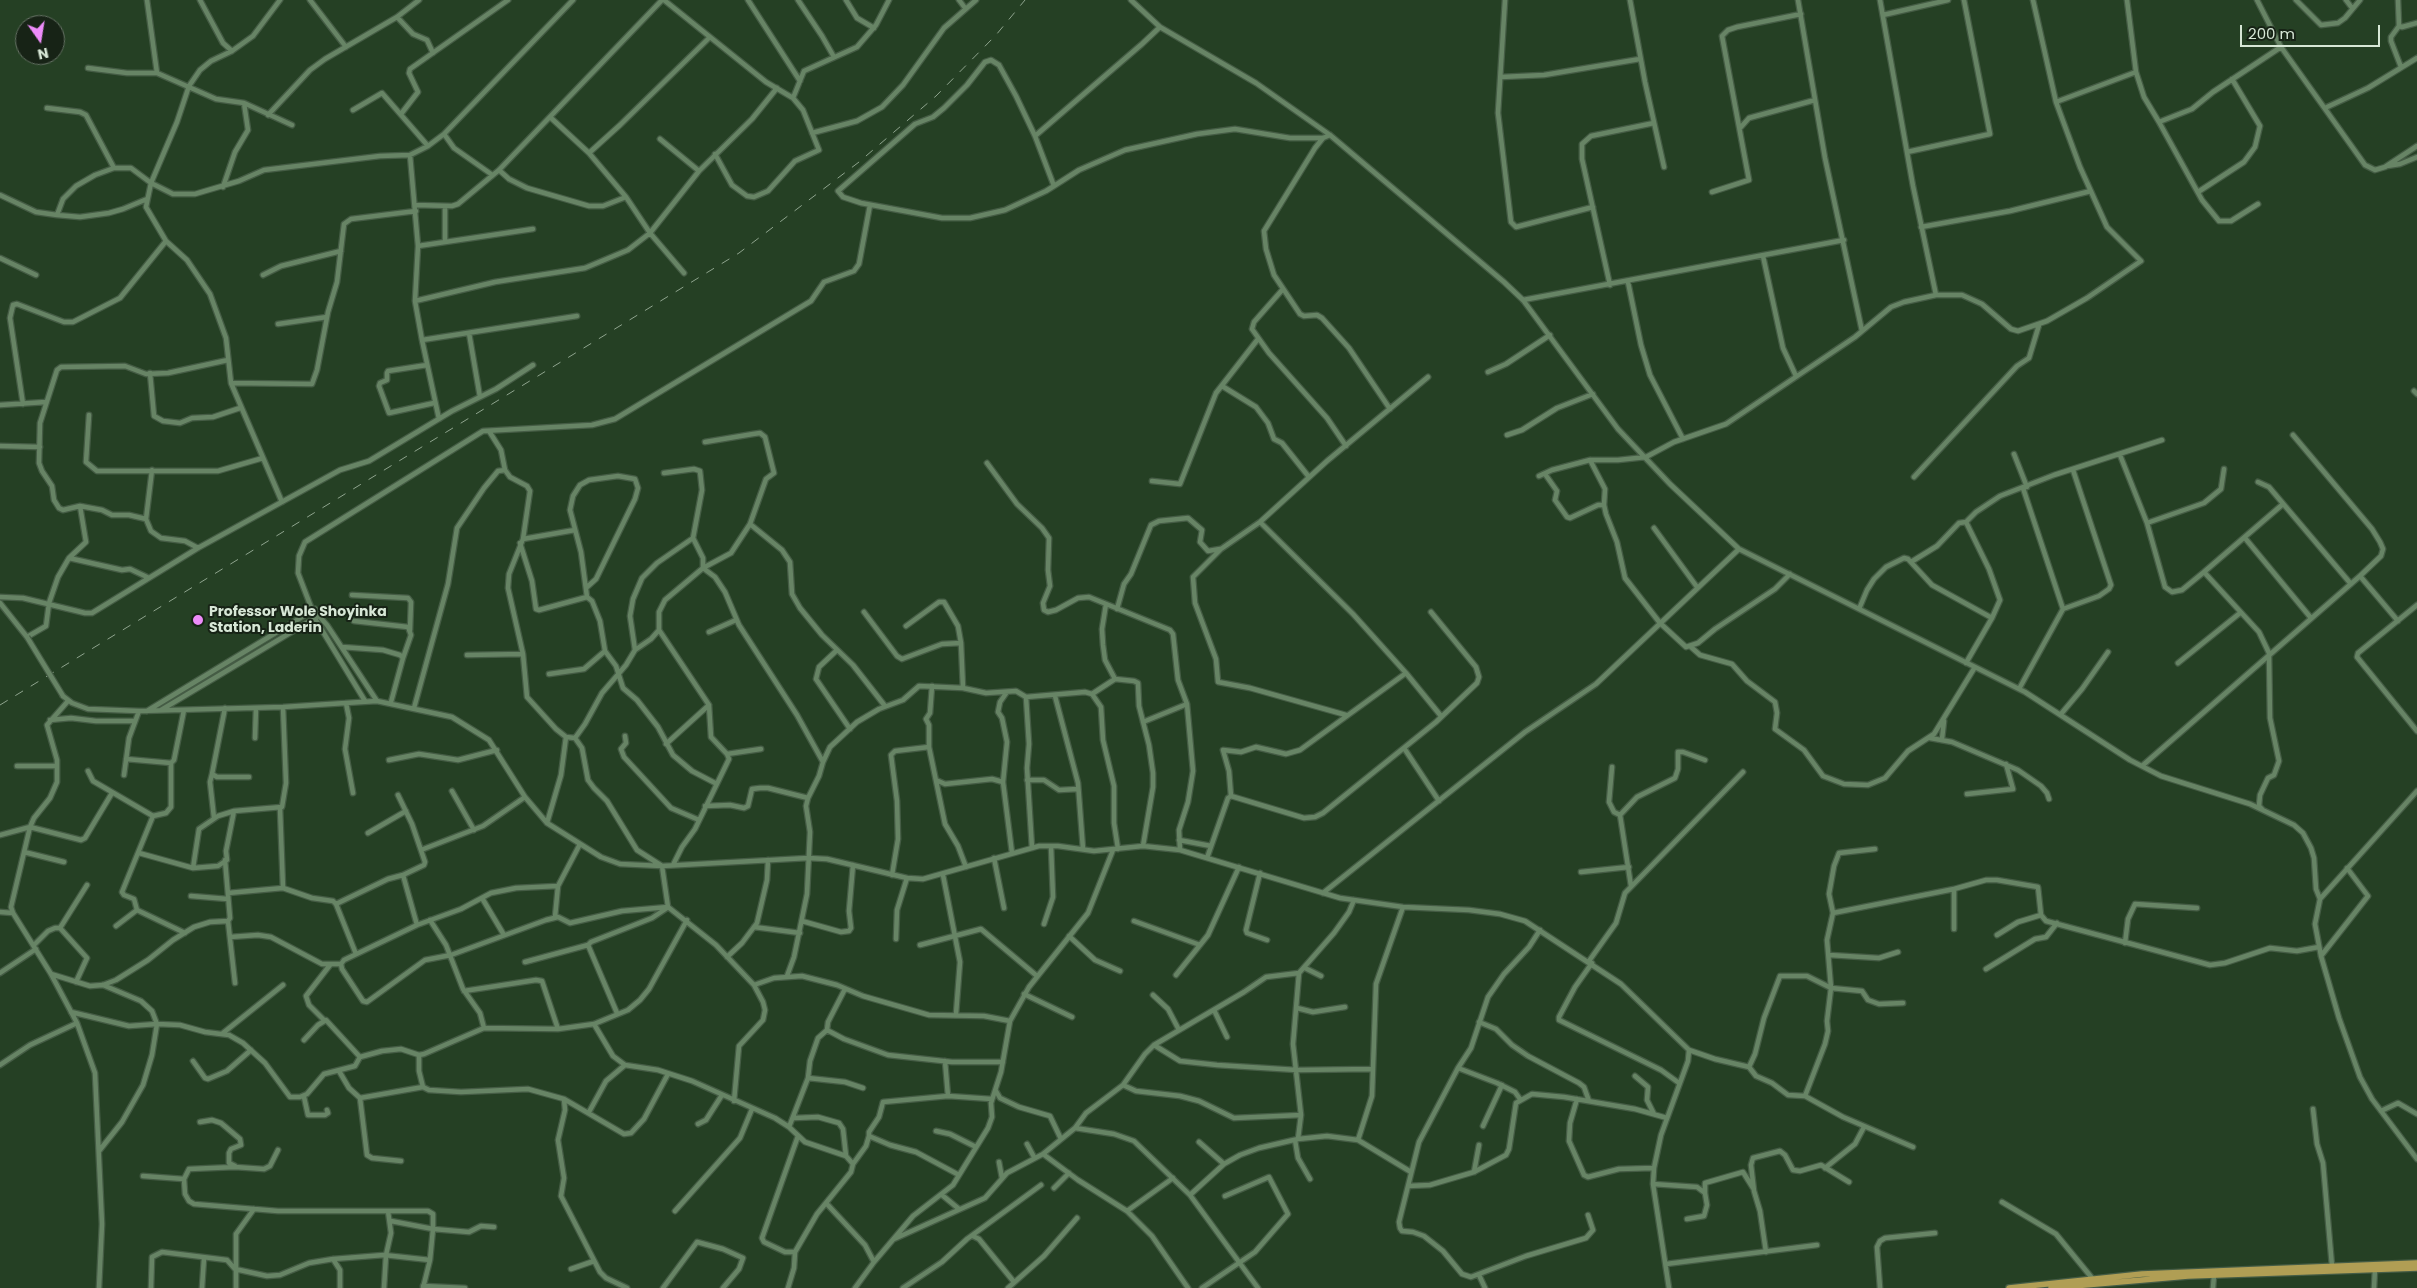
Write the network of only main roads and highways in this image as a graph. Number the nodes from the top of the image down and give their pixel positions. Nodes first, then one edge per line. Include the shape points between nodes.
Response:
1 (2417, 1263) edge
2 (2417, 1268) edge
3 (2268, 1271) junction
4 (2009, 1288) edge
5 (2051, 1288) edge

1 - 3 main road
2 - 3 main road
3 - 4 main road via 2092,1278
3 - 5 main road

